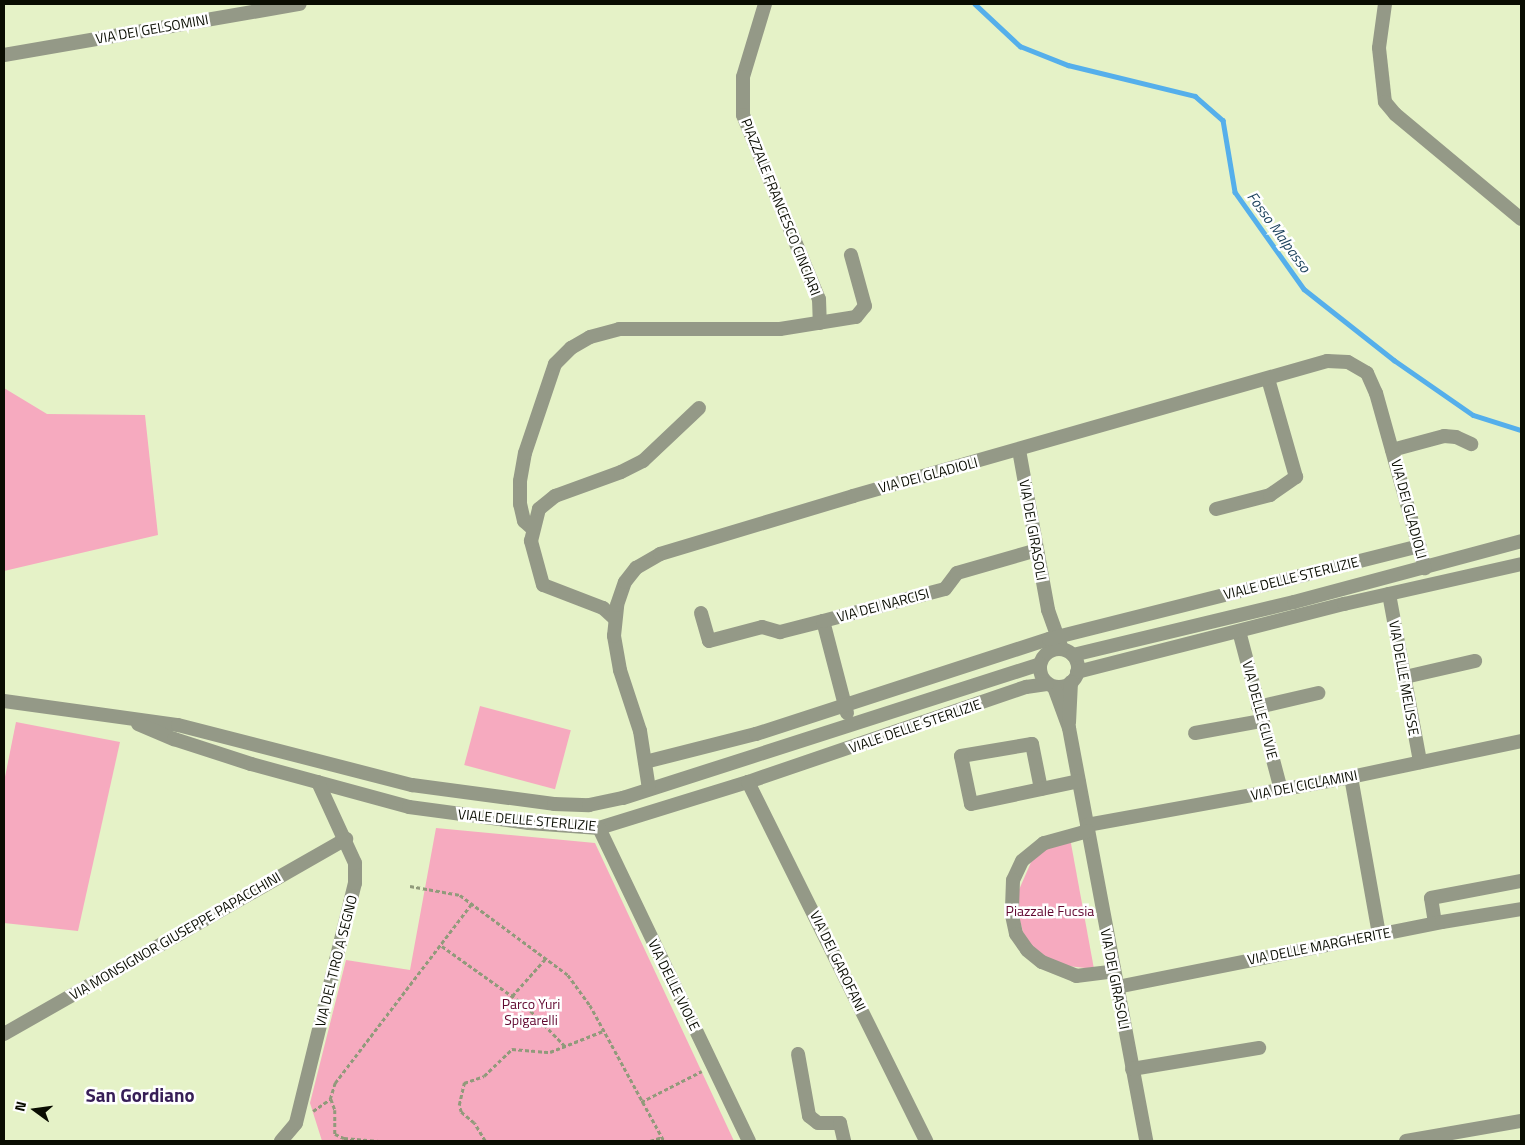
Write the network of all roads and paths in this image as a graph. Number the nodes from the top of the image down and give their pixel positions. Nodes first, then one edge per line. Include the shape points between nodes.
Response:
1 (300, 4) edge
2 (766, 4) edge
3 (1385, 4) edge
4 (4, 55) edge
5 (1521, 219) edge
6 (851, 255) dead end
7 (820, 323) junction
8 (1268, 378) junction
9 (699, 408) dead end
10 (1471, 444) dead end
11 (1019, 450) junction
12 (1392, 450) junction
13 (1216, 509) dead end
14 (533, 529) junction
15 (1521, 541) edge
16 (1419, 546) junction
17 (1037, 550) junction
18 (1521, 564) edge
19 (1425, 568) junction
20 (1388, 594) junction
21 (701, 613) dead end
22 (615, 619) junction
23 (823, 621) junction
24 (1239, 631) junction
25 (1055, 649) junction
26 (1474, 661) dead end
27 (1074, 677) junction
28 (1405, 677) junction
29 (1051, 685) junction
30 (1318, 693) dead end
31 (4, 701) edge
32 (845, 705) junction
33 (1258, 706) junction
34 (118, 716) junction
35 (1262, 721) junction
36 (850, 723) junction
37 (1069, 728) junction
38 (1195, 733) dead end
39 (1521, 741) edge
40 (645, 762) junction
41 (1420, 762) junction
42 (1351, 777) junction
43 (318, 782) junction
44 (748, 782) junction
45 (1079, 782) junction
46 (649, 789) junction
47 (1041, 789) junction
48 (1281, 790) junction
49 (599, 828) junction
50 (1087, 828) junction
51 (346, 839) junction
52 (1521, 881) edge
53 (410, 886) dead end
54 (472, 903) junction
55 (1521, 909) edge
56 (1436, 923) junction
57 (1379, 934) junction
58 (442, 946) junction
59 (546, 957) junction
60 (1114, 971) junction
61 (1117, 987) junction
62 (512, 996) junction
63 (603, 1031) junction
64 (4, 1034) edge
65 (566, 1047) junction
66 (1259, 1048) dead end
67 (798, 1054) dead end
68 (713, 1066) junction
69 (1132, 1069) junction
70 (330, 1099) junction
71 (641, 1102) junction
72 (1521, 1122) edge
73 (296, 1123) junction
74 (662, 1137) junction
75 (281, 1141) edge
76 (379, 1141) edge
77 (456, 1141) edge
78 (463, 1141) edge
79 (485, 1141) edge
80 (650, 1141) edge
81 (664, 1141) edge
82 (749, 1141) edge
83 (844, 1141) edge
84 (926, 1141) edge
85 (1146, 1141) edge
86 (1406, 1141) edge

1 - 4 street, VIA DEI GELSOMINI
2 - 7 street, PIAZZALE FRANCESCO CINCIARI via 743,77 743,115 818,299
3 - 5 street via 1379,48 1385,102
6 - 7 street via 865,306 862,314 842,321
7 - 14 street via 780,329 619,329 590,337 571,348 555,364 525,453 520,504 524,521
8 - 11 street, VIA DEI GLADIOLI
8 - 12 street, VIA DEI GLADIOLI via 1327,362 1348,362 1367,373
8 - 13 street via 1296,477 1270,495
9 - 14 street via 643,461 555,496 539,509
10 - 12 street, VIA DEI GLADIOLI via 1456,436 1444,436
11 - 17 street, VIA DEI GIRASOLI
11 - 22 street, VIA DEI GLADIOLI via 660,554 636,568 625,582
12 - 16 street, VIA DEI GLADIOLI
14 - 22 street via 531,541 543,584 603,608
15 - 19 street, VIALE DELLE STERLIZIE
16 - 19 street, VIA DEI GLADIOLI
16 - 25 street, VIALE DELLE STERLIZIE
17 - 23 street, VIA DEI NARCISI via 957,573 945,589
17 - 25 street, VIA DEI GIRASOLI
18 - 20 street
19 - 25 street, VIALE DELLE STERLIZIE
20 - 24 street
20 - 28 street, VIA DELLE MELISSE
21 - 23 street via 709,640 762,627 780,632
22 - 40 street, VIA DEI GLADIOLI via 614,636 620,670 640,731
23 - 32 street, VIA DEI NARCISI
24 - 27 street
24 - 33 street, VIA DELLE CLIVIE
25 - 27 street, VIA DEI GIRASOLI
25 - 29 street, VIA DEI GIRASOLI via 1042,678
25 - 32 street, VIALE DELLE STERLIZIE
25 - 36 street, VIALE DELLE STERLIZIE
26 - 28 street
27 - 29 street, VIALE DELLE STERLIZIE
27 - 37 street, VIA DEI GIRASOLI
28 - 41 street, VIA DELLE MELISSE
29 - 37 street, VIA DEI GIRASOLI
29 - 44 street, VIALE DELLE STERLIZIE via 1026,687
30 - 33 street
31 - 34 street, VIALE DELLE STERLIZIE
32 - 36 street, VIA DEI NARCISI
32 - 40 street, VIALE DELLE STERLIZIE via 756,734
33 - 35 street, VIA DELLE CLIVIE
34 - 43 street, VIALE DELLE STERLIZIE via 174,739
34 - 46 street, VIALE DELLE STERLIZIE via 178,725 412,785 464,794 590,805
35 - 38 street
35 - 48 street, VIA DELLE CLIVIE
36 - 46 street, VIALE DELLE STERLIZIE
37 - 45 street, VIA DEI GIRASOLI
39 - 41 street, VIA DEI CICLAMINI
40 - 46 street, VIA DEI GLADIOLI
41 - 42 street, VIA DEI CICLAMINI
42 - 48 street, VIA DEI CICLAMINI
42 - 57 street
43 - 49 street, VIALE DELLE STERLIZIE via 417,808 529,823
43 - 51 street, VIA DEL TIRO A SEGNO
44 - 49 street, VIALE DELLE STERLIZIE
44 - 84 street, VIA DEI GAROFANI
45 - 47 street
45 - 50 street, VIA DEI GIRASOLI
47 - 47 street via 971,804 962,756 1032,744
48 - 50 street, VIA DEI CICLAMINI
49 - 68 street, VIA DELLE VIOLE
50 - 60 street, VIA DEI GIRASOLI
50 - 60 street via 1044,843 1022,861 1013,880 1012,915 1016,934 1027,950 1042,962 1076,976
51 - 64 street, VIA MONSIGNOR GIUSEPPE PAPACCHINI
51 - 73 street, VIA DEL TIRO A SEGNO via 355,862 355,883
52 - 56 street via 1431,898
53 - 54 path via 460,895
54 - 58 path
54 - 59 path
55 - 56 street, VIA DELLE MARGHERITE
56 - 57 street, VIA DELLE MARGHERITE
57 - 61 street, VIA DELLE MARGHERITE
58 - 62 path
58 - 70 path via 335,1083
59 - 62 path
59 - 63 path via 568,975 590,1004
60 - 61 street, VIA DEI GIRASOLI
61 - 69 street, VIA DEI GIRASOLI
62 - 65 path
63 - 65 path
63 - 71 path
65 - 79 path via 538,1053 512,1049 489,1073 464,1083 459,1105 461,1112 474,1123
66 - 69 street
67 - 83 street via 810,1116 818,1123 840,1123
68 - 71 path
68 - 82 street, VIA DELLE VIOLE
69 - 85 street, VIA DEI GIRASOLI
70 - 73 path
70 - 76 path via 335,1110 335,1134 344,1138
71 - 74 path
72 - 86 street
73 - 75 street, VIA DEL TIRO A SEGNO
74 - 80 path
74 - 81 path
77 - 78 path

